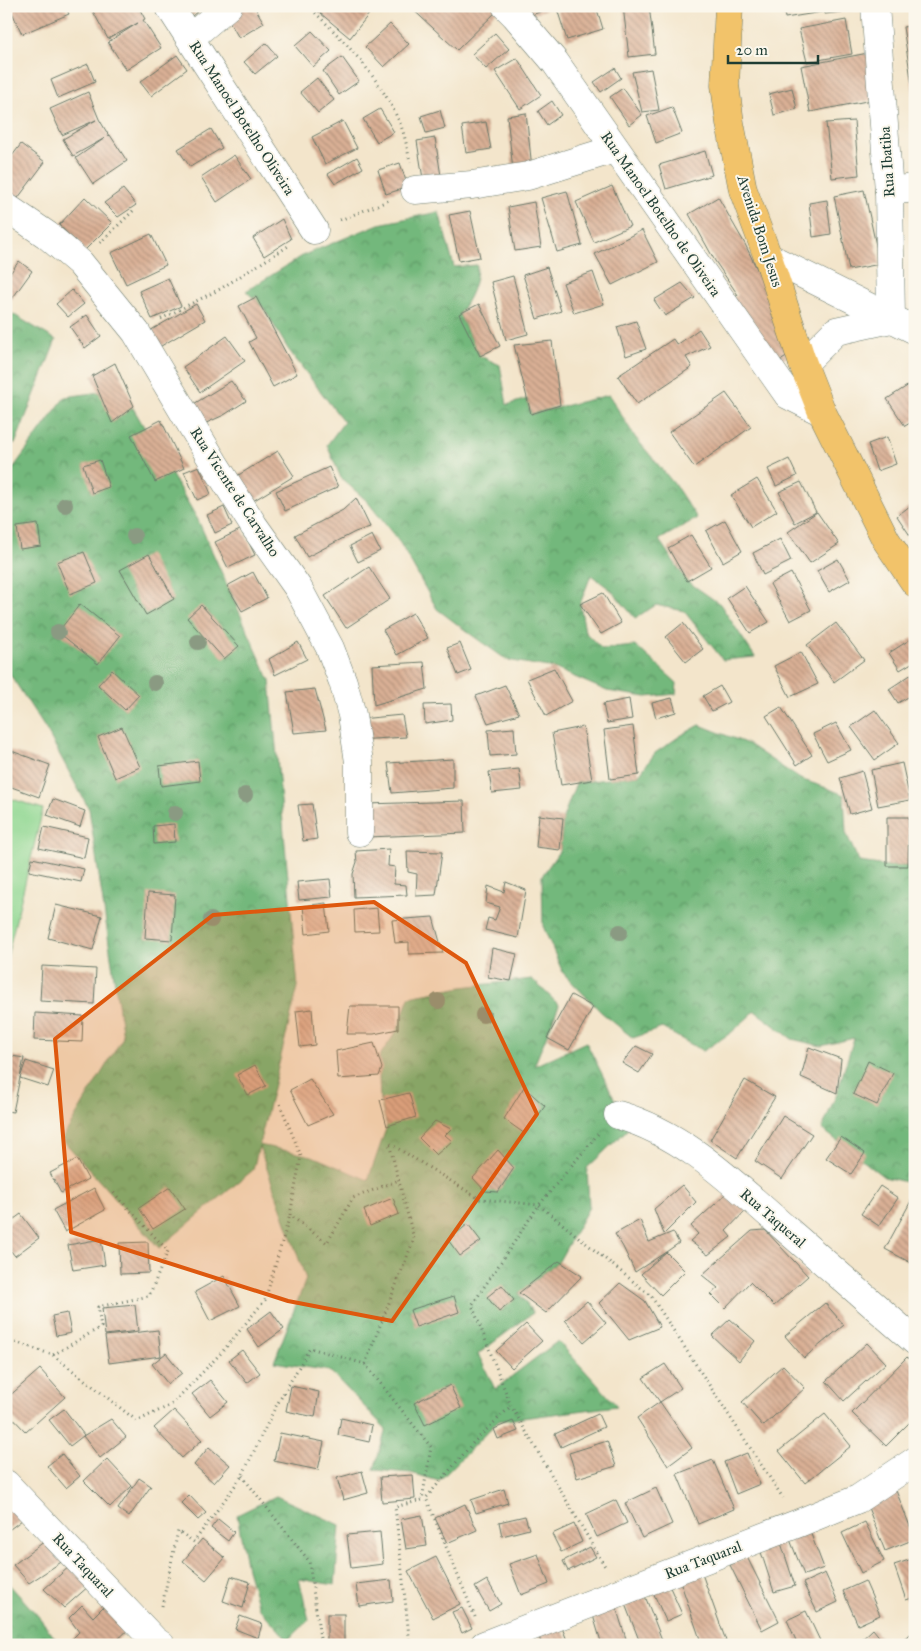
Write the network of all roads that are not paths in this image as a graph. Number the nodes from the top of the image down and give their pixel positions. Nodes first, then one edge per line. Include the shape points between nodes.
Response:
1 (169, 6) edge
2 (228, 6) edge
3 (506, 6) edge
4 (729, 6) edge
5 (875, 6) edge
6 (190, 38) junction
7 (616, 149) junction
8 (902, 189) edge
9 (415, 190) road end
10 (6, 206) edge
11 (314, 230) road end
12 (768, 257) junction
13 (903, 324) edge
14 (803, 364) junction
15 (822, 412) junction
16 (915, 583) edge
17 (359, 832) dead end
18 (618, 1115) road end
19 (915, 1341) edge
20 (915, 1461) edge
21 (6, 1484) edge
22 (157, 1642) edge
23 (485, 1644) edge

1 - 6 street, Rua Manoel Botelho Oliveira
2 - 6 street
3 - 7 street, Rua Manoel Botelho de Oliveira via 555,62
4 - 12 main road, Avenida Bom Jesus via 726,85 730,123 743,190
5 - 8 street, Rua Ibatiba
6 - 11 street, Rua Manoel Botelho Oliveira
7 - 9 street via 528,176
7 - 15 street, Rua Manoel Botelho de Oliveira via 788,395
8 - 13 street, Rua Ibatiba
10 - 17 street, Rua Vicente de Carvalho via 80,263 136,332 214,463 298,588 330,648 352,715 358,744
12 - 13 street
12 - 14 main road, Avenida Bom Jesus
13 - 14 street via 836,331
14 - 15 main road, Avenida Bom Jesus
15 - 16 main road, Avenida Bom Jesus via 886,540
18 - 19 street, Rua Taqueral via 659,1130 711,1163
20 - 23 street, Rua Taquaral via 858,1499
21 - 22 street, Rua Taquaral

